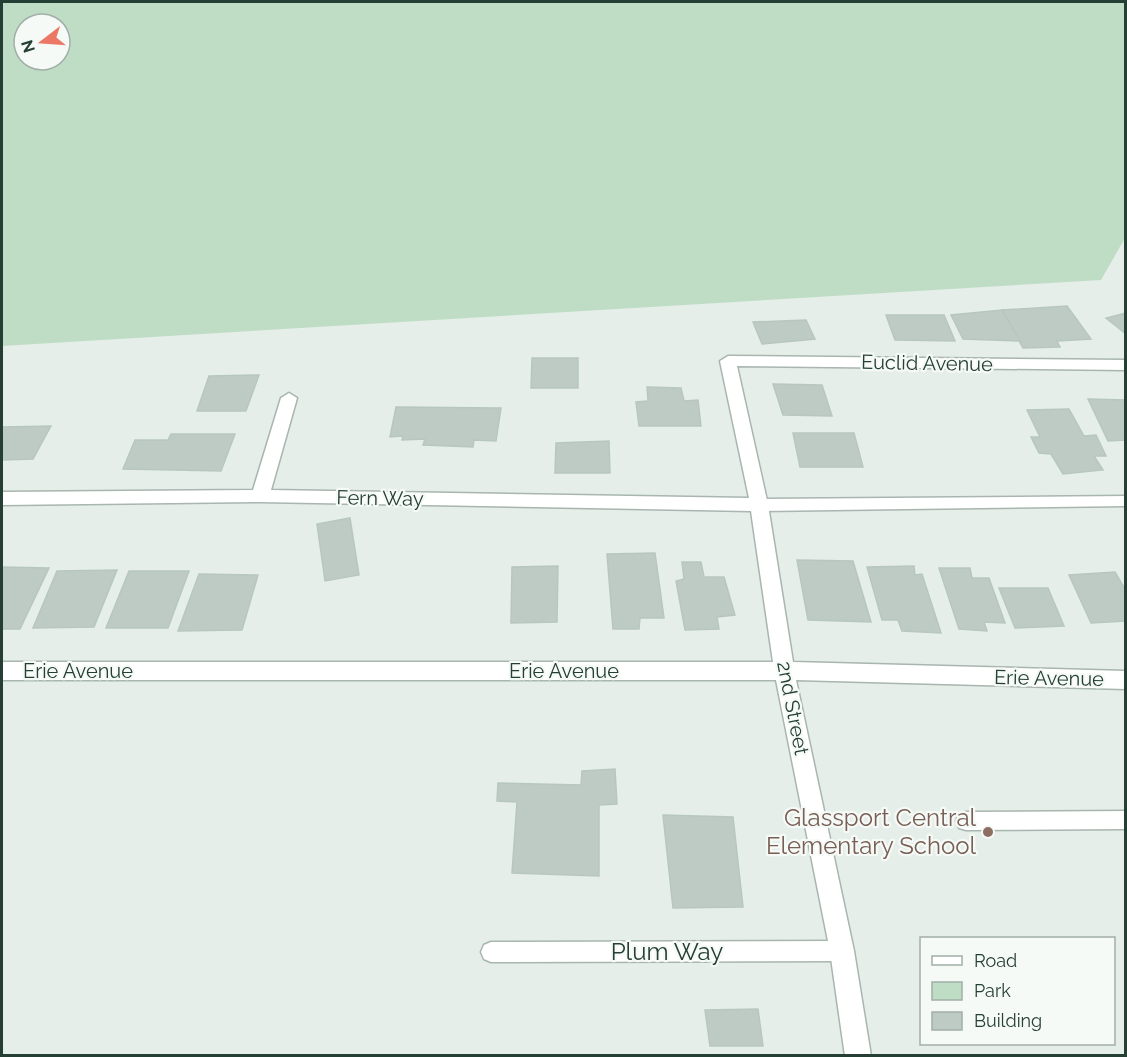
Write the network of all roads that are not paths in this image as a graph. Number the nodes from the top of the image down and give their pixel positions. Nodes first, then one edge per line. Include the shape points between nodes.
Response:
1 (728, 361) joint
2 (1125, 366) edge
3 (289, 398) dead end
4 (260, 496) junction
5 (2, 499) edge
6 (1125, 501) edge
7 (759, 505) junction
8 (2, 671) edge
9 (784, 671) junction
10 (1125, 680) edge
11 (1125, 820) edge
12 (966, 821) dead end
13 (842, 951) junction
14 (491, 952) dead end
15 (858, 1056) edge

1 - 2 street, Euclid Avenue
1 - 7 street, 2nd Street
3 - 4 street
4 - 5 street, Fern Way
4 - 7 street, Fern Way
6 - 7 lane
7 - 9 street, 2nd Street
8 - 9 street, Erie Avenue
9 - 10 street, Erie Avenue
9 - 13 street, 2nd Street
11 - 12 lane
13 - 14 lane, Plum Way
13 - 15 street, 2nd Street

